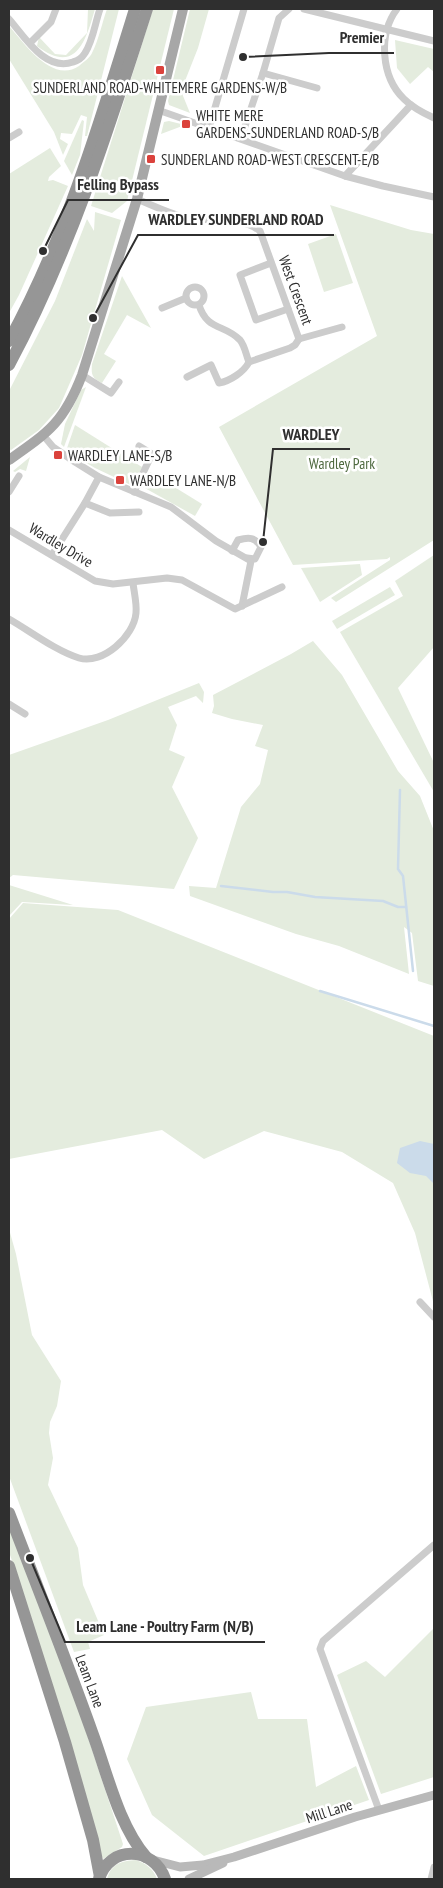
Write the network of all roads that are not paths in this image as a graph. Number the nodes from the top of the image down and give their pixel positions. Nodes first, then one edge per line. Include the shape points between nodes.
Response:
1 (56, 9) edge
2 (100, 9) edge
3 (127, 9) edge
4 (135, 9) edge
5 (146, 9) edge
6 (183, 9) edge
7 (244, 9) edge
8 (289, 9) edge
9 (304, 9) edge
10 (397, 9) edge
11 (9, 19) edge
12 (386, 30) junction
13 (434, 41) edge
14 (30, 43) junction
15 (263, 73) junction
16 (113, 79) junction
17 (317, 88) dead end
18 (411, 105) junction
19 (158, 110) junction
20 (434, 118) edge
21 (209, 128) junction
22 (19, 132) dead end
23 (9, 138) edge
24 (241, 138) junction
25 (345, 176) junction
26 (434, 197) edge
27 (137, 199) junction
28 (271, 263) junction
29 (186, 298) junction
30 (199, 305) junction
31 (162, 308) dead end
32 (288, 309) junction
33 (342, 327) dead end
34 (299, 339) junction
35 (9, 341) edge
36 (249, 362) junction
37 (9, 365) edge
38 (82, 375) junction
39 (187, 377) dead end
40 (119, 382) dead end
41 (43, 435) junction
42 (139, 446) dead end
43 (20, 452) junction
44 (9, 454) edge
45 (9, 460) edge
46 (19, 476) dead end
47 (99, 477) junction
48 (9, 492) edge
49 (134, 492) junction
50 (85, 503) junction
51 (139, 512) dead end
52 (9, 530) edge
53 (232, 551) junction
54 (52, 555) junction
55 (246, 558) junction
56 (132, 583) junction
57 (282, 587) dead end
58 (242, 606) junction
59 (9, 619) edge
60 (9, 704) edge
61 (25, 714) dead end
62 (420, 1302) dead end
63 (434, 1317) edge
64 (9, 1513) edge
65 (434, 1545) edge
66 (9, 1566) edge
67 (434, 1795) edge
68 (379, 1810) junction
69 (234, 1857) junction
70 (148, 1858) junction
71 (434, 1867) edge
72 (100, 1878) edge
73 (165, 1879) edge
74 (189, 1879) edge
75 (431, 1879) edge

1 - 14 street via 51,22
2 - 14 street via 88,48 78,60 68,64 53,62
3 - 16 highway
4 - 16 highway
5 - 37 highway via 69,238
6 - 19 main road
7 - 21 street
8 - 15 street via 279,18
9 - 12 street
10 - 12 street
11 - 14 street
12 - 13 street
12 - 18 street via 384,56 391,80
15 - 17 street
15 - 24 street
16 - 35 highway via 66,217
18 - 20 street
18 - 25 street
19 - 21 street
19 - 27 main road
21 - 24 street
22 - 23 street
24 - 25 street
25 - 26 street
27 - 28 street, West Crescent via 185,217 254,226 260,231
27 - 38 main road
28 - 32 street, West Crescent
28 - 32 street via 240,275 256,320
29 - 30 street via 191,304
29 - 30 street via 190,289 199,288 204,296
29 - 31 street
30 - 36 street via 208,321 242,342
32 - 34 street, West Crescent
33 - 34 street, West Crescent
34 - 36 street, West Crescent via 295,346
36 - 39 street, West Crescent via 227,381 219,383 211,365
38 - 40 street via 111,393
38 - 41 main road via 67,409
41 - 43 main road
41 - 47 street via 53,447
42 - 49 street via 152,454
43 - 44 main road
43 - 45 main road
46 - 48 street
47 - 49 street
47 - 50 street
49 - 53 street via 171,507
50 - 51 street via 110,513
50 - 54 street
52 - 54 street, Wardley Drive
53 - 55 street
53 - 55 street via 238,540 248,537 257,540 261,547 258,554 255,558
54 - 56 street, Wardley Drive via 95,581
55 - 58 street via 251,561
56 - 58 street, Wardley Drive via 167,578 182,580 235,609
56 - 59 street via 136,614 127,635 112,651 95,658 80,659
57 - 58 street
60 - 61 street
62 - 63 street
64 - 70 highway, Leam Lane via 115,1798 132,1839
65 - 68 street via 323,1641 320,1650
66 - 72 highway via 65,1742 93,1840
67 - 68 main road, Mill Lane
68 - 69 main road, Mill Lane
69 - 70 main road, Mill Lane via 188,1867
69 - 74 main road, Mill Lane
70 - 72 highway via 134,1854 117,1857 106,1865
70 - 73 highway, Leam Lane via 161,1870
71 - 75 street

